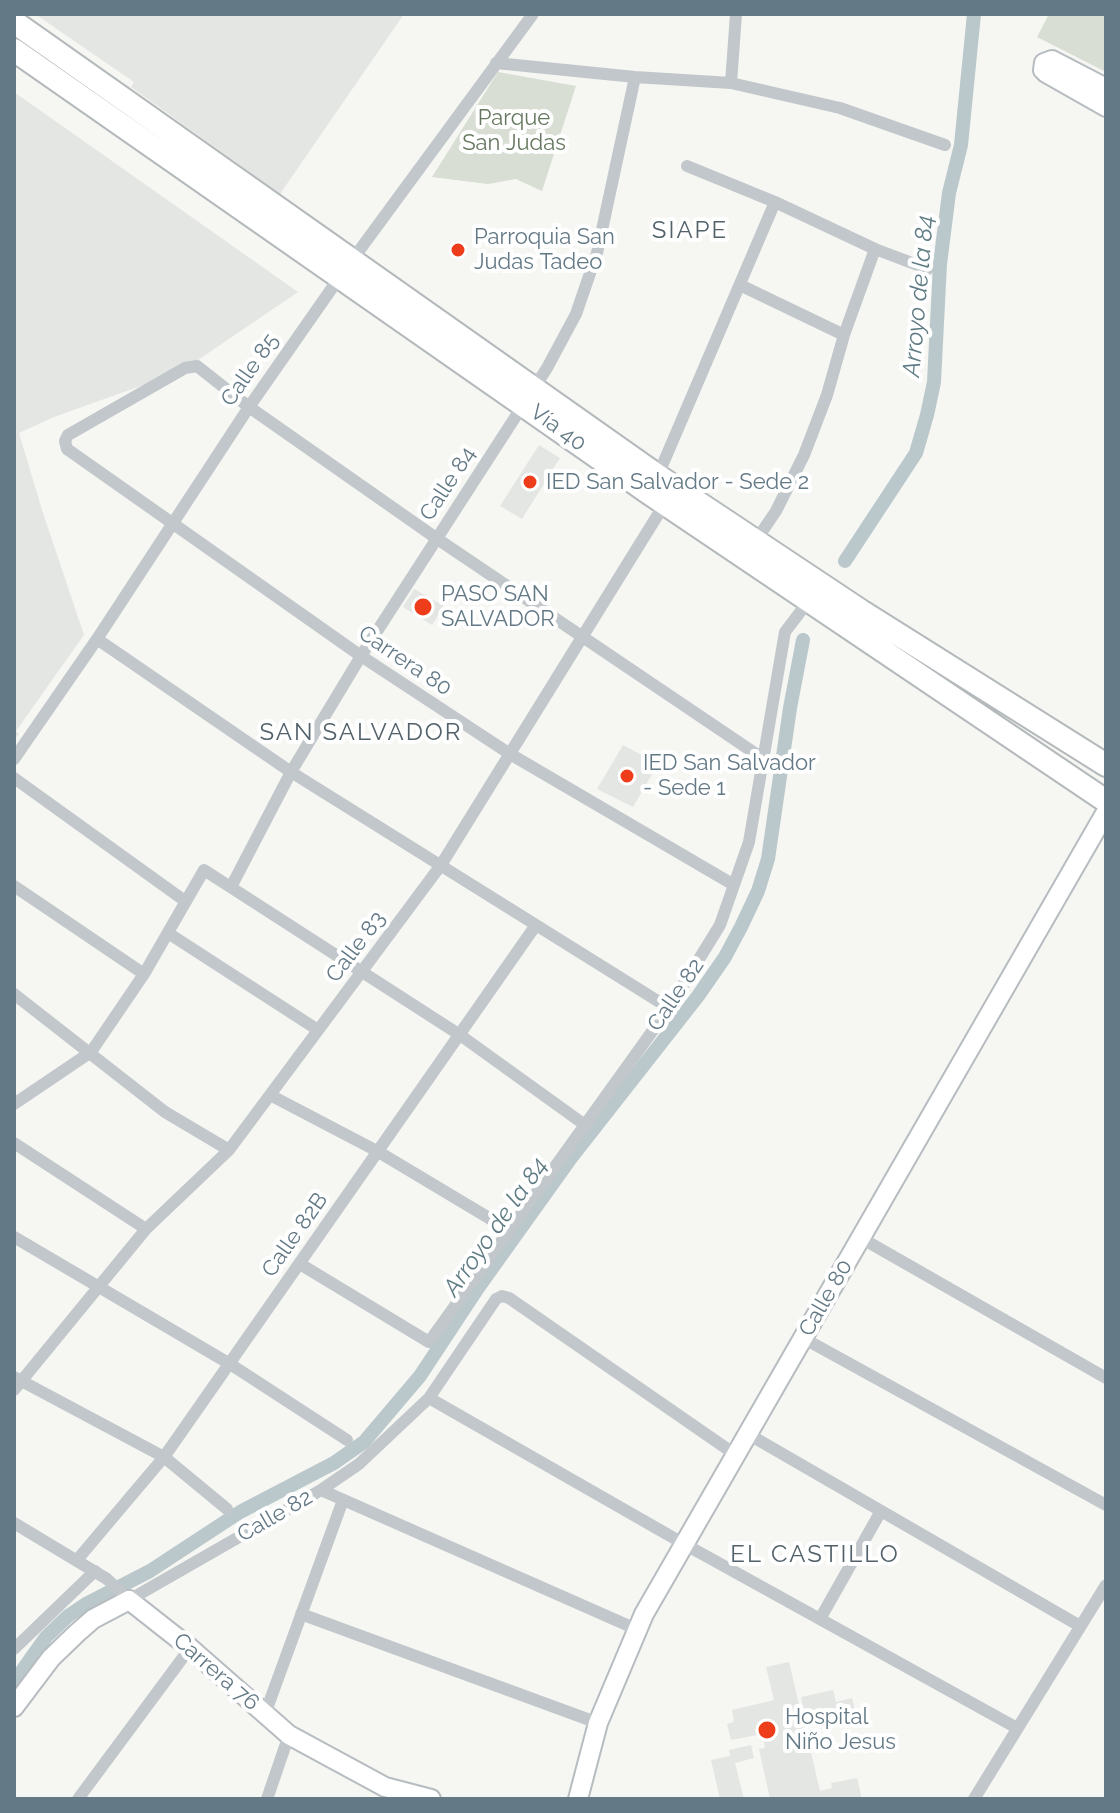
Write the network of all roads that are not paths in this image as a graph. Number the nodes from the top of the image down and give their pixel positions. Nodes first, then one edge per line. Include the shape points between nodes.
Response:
1 (533, 14) edge
2 (736, 14) edge
3 (14, 22) edge
4 (14, 50) edge
5 (496, 63) junction
6 (635, 77) junction
7 (731, 83) junction
8 (1106, 88) edge
9 (1106, 107) edge
10 (945, 145) dead end
11 (687, 166) dead end
12 (775, 202) junction
13 (875, 249) junction
14 (928, 269) dead end
15 (346, 270) junction
16 (740, 285) junction
17 (844, 335) junction
18 (528, 396) junction
19 (249, 407) junction
20 (662, 490) junction
21 (172, 523) junction
22 (436, 538) junction
23 (755, 542) junction
24 (810, 599) junction
25 (581, 638) junction
26 (97, 639) junction
27 (361, 656) junction
28 (510, 754) junction
29 (14, 759) edge
30 (765, 760) junction
31 (1106, 765) edge
32 (291, 772) junction
33 (14, 778) edge
34 (1106, 801) edge
35 (1106, 812) edge
36 (441, 865) junction
37 (734, 885) junction
38 (14, 886) edge
39 (231, 887) junction
40 (185, 901) junction
41 (536, 925) junction
42 (168, 933) junction
43 (363, 972) junction
44 (144, 974) junction
45 (14, 994) edge
46 (669, 1008) junction
47 (318, 1030) junction
48 (460, 1035) junction
49 (91, 1052) junction
50 (270, 1095) junction
51 (14, 1104) edge
52 (585, 1125) junction
53 (14, 1143) edge
54 (229, 1150) junction
55 (377, 1151) junction
56 (146, 1229) junction
57 (509, 1230) junction
58 (14, 1237) edge
59 (861, 1238) junction
60 (300, 1264) junction
61 (99, 1286) junction
62 (803, 1338) junction
63 (230, 1364) junction
64 (1106, 1378) edge
65 (17, 1382) edge
66 (429, 1398) junction
67 (748, 1434) junction
68 (347, 1440) dead end
69 (736, 1455) junction
70 (164, 1457) junction
71 (321, 1490) junction
72 (343, 1500) junction
73 (1106, 1505) edge
74 (227, 1509) dead end
75 (881, 1511) junction
76 (14, 1523) edge
77 (686, 1545) junction
78 (77, 1560) junction
79 (95, 1571) junction
80 (1106, 1585) edge
81 (126, 1597) junction
82 (301, 1614) junction
83 (820, 1619) junction
84 (1080, 1626) junction
85 (636, 1629) junction
86 (190, 1648) junction
87 (14, 1649) edge
88 (14, 1707) edge
89 (265, 1714) junction
90 (598, 1723) junction
91 (1017, 1728) junction
92 (289, 1735) junction
93 (78, 1799) edge
94 (267, 1799) edge
95 (431, 1799) edge
96 (578, 1799) edge
97 (974, 1799) edge

1 - 5 street, Calle 85
2 - 7 street
3 - 15 highway, Vía 40
4 - 15 highway, Vía 40
5 - 6 street
5 - 15 street, Calle 85
6 - 7 street
6 - 18 street, Calle 84 via 597,253 576,314
7 - 10 street via 840,108
8 - 9 street via 1052,60 1044,63 1046,73
11 - 12 street
12 - 13 street
12 - 16 street, Calle 83
13 - 14 street
13 - 17 street
15 - 18 highway, Vía 40
15 - 19 street, Calle 85
16 - 17 street
16 - 20 street, Calle 83
17 - 23 street via 804,455
18 - 20 highway, Vía 40
18 - 22 street, Calle 84
19 - 21 street, Calle 85
19 - 21 street, Carrera 80 via 193,366 68,435 67,449
19 - 22 street
20 - 23 highway, Vía 40
20 - 24 highway, Vía 40
20 - 25 street, Calle 83
21 - 26 street, Calle 85
21 - 27 street, Carrera 80
22 - 25 street
22 - 27 street, Calle 84
23 - 31 highway, Vía 40
24 - 30 street, Calle 82 via 785,632
24 - 34 highway, Vía 40
25 - 28 street, Calle 83
25 - 30 street
26 - 29 street, Calle 85
26 - 32 street
27 - 28 street, Carrera 80
27 - 32 street, Calle 84
28 - 36 street, Calle 83
28 - 37 street, Carrera 80
30 - 37 street, Calle 82 via 749,842
32 - 36 street
32 - 39 street, Calle 84
33 - 40 street
35 - 59 street, Calle 80
36 - 41 street
36 - 43 street, Calle 83
37 - 46 street, Calle 82 via 720,925
38 - 44 street
39 - 40 street via 204,870
39 - 43 street
40 - 42 street
41 - 46 street
41 - 48 street, Calle 82B
42 - 44 street
42 - 47 street
43 - 47 street, Calle 83
43 - 48 street
44 - 49 street
45 - 49 street
46 - 52 street, Calle 82
47 - 50 street, Calle 83
48 - 52 street
48 - 55 street, Calle 82B
49 - 51 street
49 - 54 street via 165,1112
50 - 54 street, Calle 83
50 - 55 street
52 - 57 street, Calle 82
53 - 56 street
54 - 56 street, Calle 83
55 - 57 street
55 - 60 street, Calle 82B
56 - 61 street, Calle 83
57 - 60 street, Calle 82 via 429,1342
58 - 61 street
59 - 62 street, Calle 80
59 - 64 street
60 - 63 street, Calle 82B
61 - 63 street
61 - 65 street, Calle 83
62 - 67 street, Calle 80
62 - 73 street
63 - 68 street
63 - 70 street, Calle 82B
65 - 70 street
66 - 69 street, Calle 82 via 502,1296
66 - 71 street, Calle 82 via 359,1464
66 - 77 street
67 - 69 street, Calle 80
67 - 75 street
69 - 77 street, Calle 80
70 - 74 street
70 - 78 street, Calle 82B
71 - 72 street
71 - 81 street, Calle 82
72 - 82 street
72 - 85 street
75 - 83 street
75 - 84 street
76 - 78 street, Carrera 76
77 - 83 street
77 - 85 street, Calle 80
78 - 79 street, Carrera 76
79 - 81 street, Carrera 76
79 - 87 street
80 - 84 street
81 - 86 street, Carrera 76
81 - 88 street, Calle 82 via 51,1658
82 - 89 street
82 - 90 street
83 - 91 street
84 - 91 street
85 - 90 street, Calle 80
86 - 89 street, Carrera 76
86 - 93 street
89 - 92 street, Carrera 76
90 - 96 street, Calle 80
91 - 97 street
92 - 94 street
92 - 95 street, Carrera 76 via 385,1787

